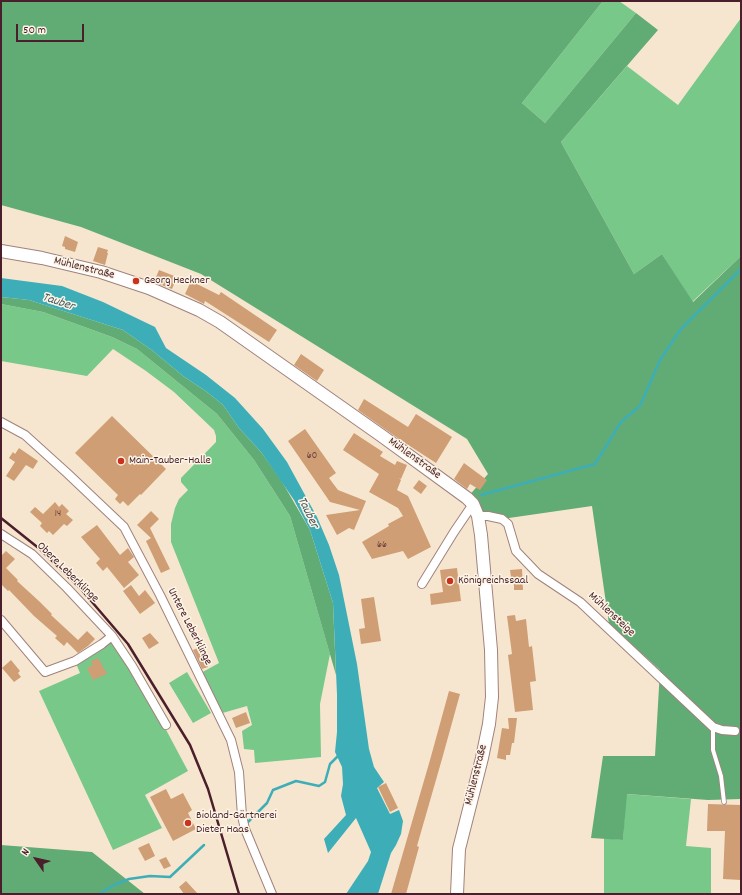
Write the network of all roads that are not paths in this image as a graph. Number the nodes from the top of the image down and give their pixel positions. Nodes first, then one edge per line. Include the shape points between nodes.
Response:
1 (1, 251) edge
2 (1, 422) edge
3 (473, 504) junction
4 (478, 516) junction
5 (1, 534) edge
6 (1, 537) edge
7 (10, 540) junction
8 (422, 584) dead end
9 (1, 620) edge
10 (112, 636) junction
11 (166, 725) dead end
12 (713, 727) junction
13 (735, 731) dead end
14 (724, 802) dead end
15 (272, 894) edge
16 (457, 894) edge

1 - 3 main road, Mühlenstraße via 101,272 149,288 199,310 350,413
2 - 15 street, Untere Leberklinge via 27,438 124,527 231,740 239,772 245,829
3 - 4 main road, Mühlenstraße
3 - 8 street
4 - 12 street, Mühlensteige via 502,519 508,524 516,551 538,574 580,602
4 - 16 main road, Mühlenstraße via 491,650 492,697 483,751 459,849
5 - 7 street, Obere Leberklinge
6 - 7 street
7 - 10 street, Obere Leberklinge via 32,554
9 - 10 street via 45,672 75,661
10 - 11 street, Obere Leberklinge
12 - 13 street
12 - 14 lane via 714,750

